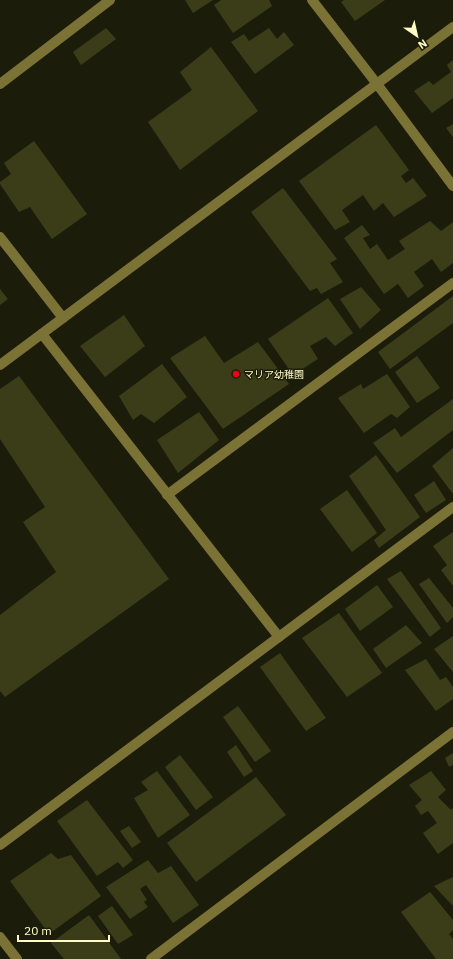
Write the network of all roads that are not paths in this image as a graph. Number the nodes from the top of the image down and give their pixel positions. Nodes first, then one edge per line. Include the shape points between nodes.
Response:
1 (110, 0) edge
2 (312, 0) edge
3 (453, 27) edge
4 (0, 84) edge
5 (377, 84) junction
6 (453, 186) edge
7 (0, 237) edge
8 (453, 283) edge
9 (63, 318) junction
10 (42, 334) junction
11 (0, 365) edge
12 (167, 495) junction
13 (453, 507) edge
14 (279, 637) junction
15 (453, 732) edge
16 (0, 845) edge
17 (0, 937) edge
18 (17, 959) edge
19 (151, 959) edge

1 - 4 street
2 - 5 street
3 - 5 street
5 - 6 street
5 - 9 street
7 - 9 street
8 - 12 street
9 - 10 street
10 - 11 street
10 - 12 street
12 - 14 street
13 - 14 street
14 - 16 street
15 - 19 street
17 - 18 street

